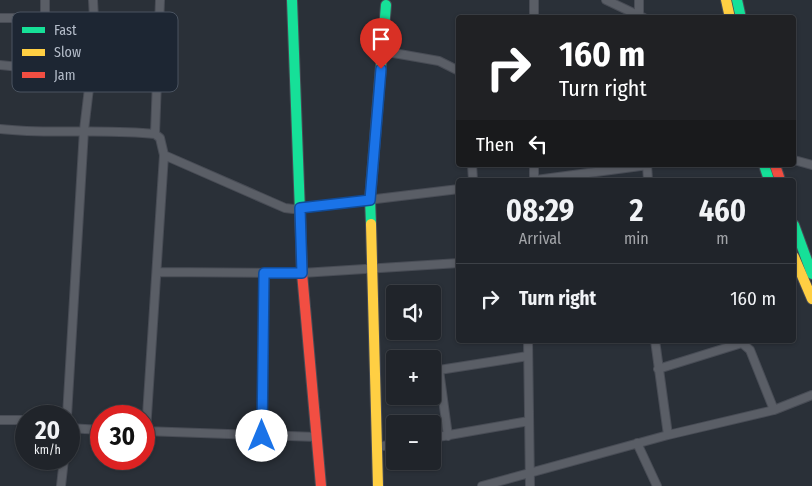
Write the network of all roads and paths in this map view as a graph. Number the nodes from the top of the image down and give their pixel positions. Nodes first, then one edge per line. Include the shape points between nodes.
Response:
1 (292, 0) edge
2 (534, 0) edge
3 (606, 0) edge
4 (638, 0) edge
5 (726, 0) edge
6 (737, 0) edge
7 (386, 5) dead end
8 (534, 15) edge
9 (637, 15) edge
10 (641, 15) edge
11 (729, 15) edge
12 (740, 15) edge
13 (382, 51) junction
14 (456, 70) edge
15 (88, 92) edge
16 (157, 92) edge
17 (0, 129) edge
18 (84, 130) junction
19 (155, 134) junction
20 (164, 155) junction
21 (796, 161) edge
22 (812, 165) edge
23 (633, 167) edge
24 (550, 178) edge
25 (456, 188) edge
26 (370, 200) junction
27 (300, 208) junction
28 (796, 230) edge
29 (456, 262) edge
30 (796, 262) edge
31 (374, 268) junction
32 (157, 272) junction
33 (264, 273) junction
34 (302, 273) junction
35 (812, 274) edge
36 (812, 299) edge
37 (528, 343) edge
38 (655, 343) edge
39 (528, 356) junction
40 (658, 369) junction
41 (812, 395) edge
42 (68, 405) edge
43 (147, 405) edge
44 (774, 410) junction
45 (0, 420) edge
46 (15, 420) edge
47 (529, 421) junction
48 (155, 431) edge
49 (668, 435) junction
50 (262, 436) junction
51 (448, 436) junction
52 (317, 437) junction
53 (441, 437) edge
54 (637, 443) junction
55 (386, 446) edge
56 (377, 447) junction
57 (63, 470) edge
58 (530, 473) junction
59 (61, 486) edge
60 (320, 486) edge
61 (378, 486) edge
62 (482, 486) edge
63 (530, 486) edge
64 (658, 486) edge

1 - 27 main road
2 - 8 street
3 - 9 street
4 - 10 street
5 - 11 main road
6 - 12 main road
7 - 13 main road
13 - 14 street via 439,61
13 - 26 main road
15 - 18 street
16 - 19 street
17 - 18 street via 26,132
18 - 19 street
18 - 42 street
19 - 20 street via 160,138
20 - 27 street via 285,208
20 - 32 street
21 - 22 street
23 - 24 street
25 - 26 street
26 - 27 street
26 - 31 main road
27 - 34 main road
28 - 35 main road
29 - 31 street
30 - 36 main road
31 - 34 street
31 - 56 main road
32 - 33 street
32 - 43 street
33 - 34 street
33 - 50 street
34 - 52 main road
37 - 39 street
38 - 40 street
39 - 47 street
39 - 51 street via 439,370
40 - 44 street via 742,343 750,350
40 - 49 street
41 - 44 street
44 - 49 street
45 - 46 street
47 - 51 street
47 - 58 street
48 - 50 street
49 - 54 street
50 - 52 street
51 - 53 street
52 - 60 main road
54 - 58 street
54 - 64 street
55 - 56 street
56 - 61 main road
57 - 59 street
58 - 62 street
58 - 63 street

